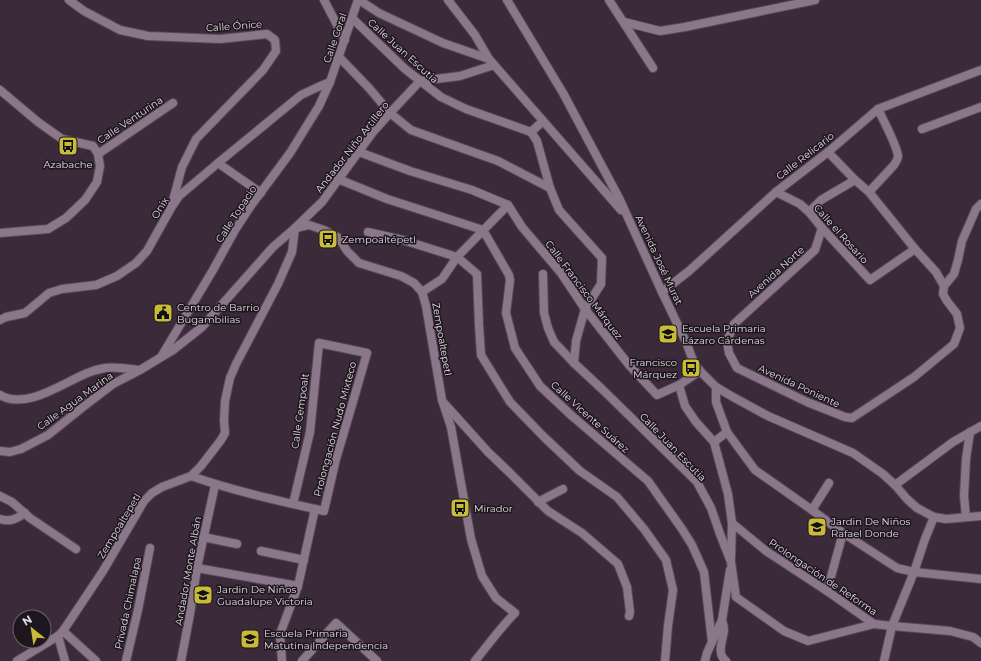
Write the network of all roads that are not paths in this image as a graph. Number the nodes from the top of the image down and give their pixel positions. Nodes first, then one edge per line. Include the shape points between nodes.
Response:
1 (69, 0) edge
2 (324, 0) edge
3 (359, 0) edge
4 (448, 0) edge
5 (609, 0) edge
6 (815, 0) edge
7 (509, 1) edge
8 (352, 18) junction
9 (624, 22) junction
10 (345, 40) junction
11 (339, 58) junction
12 (491, 62) junction
13 (653, 68) dead end
14 (981, 70) edge
15 (420, 80) junction
16 (330, 82) junction
17 (0, 90) edge
18 (174, 103) dead end
19 (981, 108) edge
20 (878, 109) junction
21 (390, 113) junction
22 (543, 121) junction
23 (922, 129) dead end
24 (531, 132) junction
25 (359, 152) junction
26 (828, 152) junction
27 (98, 154) junction
28 (218, 163) junction
29 (338, 179) junction
30 (855, 180) junction
31 (550, 188) junction
32 (776, 192) junction
33 (869, 192) junction
34 (261, 193) junction
35 (981, 204) edge
36 (508, 205) junction
37 (172, 208) junction
38 (809, 212) junction
39 (627, 216) junction
40 (295, 228) junction
41 (822, 228) junction
42 (483, 230) junction
43 (368, 232) dead end
44 (0, 233) edge
45 (916, 249) junction
46 (457, 257) junction
47 (543, 274) dead end
48 (944, 286) junction
49 (422, 292) junction
50 (662, 292) junction
51 (585, 309) junction
52 (0, 320) edge
53 (734, 324) joint
54 (366, 353) joint
55 (160, 358) junction
56 (574, 363) junction
57 (140, 370) junction
58 (700, 371) junction
59 (679, 385) junction
60 (716, 387) junction
61 (0, 395) edge
62 (442, 400) junction
63 (981, 426) edge
64 (727, 432) junction
65 (970, 432) junction
66 (714, 442) junction
67 (0, 451) edge
68 (191, 476) junction
69 (829, 484) dead end
70 (215, 485) junction
71 (895, 485) junction
72 (564, 489) dead end
73 (0, 496) edge
74 (538, 502) junction
75 (294, 504) junction
76 (319, 510) junction
77 (812, 510) junction
78 (25, 513) junction
79 (981, 516) edge
80 (934, 517) junction
81 (966, 517) junction
82 (0, 519) edge
83 (732, 523) junction
84 (843, 533) junction
85 (203, 537) junction
86 (237, 544) dead end
87 (150, 548) dead end
88 (76, 549) dead end
89 (261, 551) dead end
90 (304, 560) junction
91 (731, 562) junction
92 (197, 568) junction
93 (914, 572) junction
94 (980, 580) edge
95 (298, 586) junction
96 (827, 591) junction
97 (629, 616) dead end
98 (722, 620) junction
99 (874, 624) junction
100 (892, 626) junction
101 (60, 633) junction
102 (712, 642) junction
103 (981, 643) edge
104 (17, 661) edge
105 (65, 661) edge
106 (96, 661) edge
107 (126, 661) edge
108 (181, 661) edge
109 (282, 661) edge
110 (302, 661) edge
111 (377, 661) edge
112 (475, 661) edge
113 (665, 661) edge
114 (705, 661) edge
115 (726, 661) edge
116 (884, 661) edge

1 - 37 street, Calle Ónice via 120,30 148,36 220,39 267,34 275,40 276,51 263,70 196,139 182,167
2 - 10 street
3 - 8 street, Calle Coral
3 - 12 street via 414,30
4 - 12 street via 475,35
5 - 9 street
6 - 9 street via 660,31
7 - 39 street, Avenida José Murat via 563,93
8 - 10 street, Calle Coral
8 - 15 street, Calle Juan Escutia
9 - 13 street
10 - 11 street, Calle Coral
11 - 16 street, Calle Coral
11 - 21 street
12 - 15 street via 460,76
12 - 22 street
14 - 20 street, Calle Relicario
15 - 21 street, Andador Niño Artillero
15 - 24 street, Calle Juan Escutia via 441,97 466,109
16 - 28 street, Onix via 301,95
16 - 34 street, Calle Topacio via 290,153
17 - 27 street via 62,139 93,146
18 - 27 street, Calle Venturina
19 - 23 street
20 - 26 street, Calle Relicario
20 - 33 street via 898,156 894,165
21 - 25 street, Andador Niño Artillero
21 - 31 street via 411,130 498,161
22 - 24 street
22 - 39 street
24 - 31 street via 537,141
25 - 29 street, Andador Niño Artillero
25 - 36 street via 472,190
26 - 30 street, Avenida Poniente
26 - 32 street, Calle Relicario
27 - 44 street via 100,166 97,182 85,200 66,218 48,229
28 - 34 street
28 - 37 street, Onix via 180,196
29 - 40 street, Andador Niño Artillero via 322,202
29 - 42 street via 387,199
30 - 33 street, Avenida Poniente
30 - 38 street via 821,200
31 - 51 street via 559,210 602,258 600,284
32 - 38 street, Calle el Rosario via 800,204
32 - 50 street, Calle Relicario via 689,271
33 - 45 street, Avenida Poniente
34 - 55 street, Calle Topacio via 235,230
35 - 48 street via 976,209 962,241 954,274
36 - 42 street
36 - 51 street, Calle Francisco Márquez via 522,227 561,273
37 - 52 street, Onix via 147,251 117,276 96,285 49,293 25,313
38 - 41 street, Calle el Rosario
39 - 50 street, Avenida José Murat
40 - 49 street, Zempoaltepetl via 309,225 324,230 339,238 359,263 401,276 414,283
40 - 55 street, Andador Niño Artillero via 273,247 202,327
40 - 68 street, Zempoaltepetl via 292,252 230,378 225,401 225,433 212,453
41 - 45 street, Calle el Rosario via 870,280
41 - 53 street, Avenida Norte via 815,250
42 - 46 street
42 - 102 street, Calle Vicente Suárez via 509,274 506,313 515,348 540,386 648,481 692,545 704,572
43 - 46 street
45 - 48 street, Avenida Poniente via 936,272
46 - 49 street via 442,279
46 - 113 street via 477,274 481,355 510,402 580,471 617,497 666,560 673,590
47 - 56 street, Calle Juan Escutia via 544,313 548,328 554,342
48 - 53 street, Avenida Poniente via 943,294 957,314 960,328 954,344 914,377 852,418 807,402 737,368 728,353 727,341
49 - 62 street, Zempoaltepetl
50 - 58 street, Avenida José Murat
51 - 56 street via 576,341
51 - 59 street, Calle Francisco Márquez via 629,365 657,395
54 - 75 street, Calle Cempoalt via 319,343 310,432
54 - 76 street, Prolongación Nudo Mixteco
55 - 57 street, Calle Agua Marina
56 - 91 street, Calle Juan Escutia via 697,482 711,508
57 - 61 street via 107,367 90,372 40,396 19,400
57 - 67 street, Calle Agua Marina via 114,384 48,435 21,449
58 - 59 street, Calle Francisco Márquez
58 - 60 street, Avenida José Murat
59 - 66 street via 685,406
60 - 64 street via 716,402
60 - 71 street, Avenida José Murat via 768,416 853,453
62 - 74 street via 488,452
62 - 112 street, Zempoaltepetl via 450,427 471,539 482,576 496,598 515,613
63 - 65 street
64 - 66 street
64 - 77 street via 755,470
65 - 71 street
65 - 81 street via 964,496
66 - 83 street via 728,494
68 - 70 street
68 - 101 street, Zempoaltepetl via 162,486 144,501 103,571
69 - 77 street
70 - 75 street
70 - 85 street, Andador Monte Albán
71 - 80 street, Avenida José Murat via 917,508
72 - 74 street
73 - 78 street
74 - 97 street via 582,533 618,564 627,587
75 - 76 street
76 - 90 street, Prolongación Nudo Mixteco
77 - 84 street
78 - 82 street via 8,521
78 - 88 street
79 - 81 street, Avenida José Murat
80 - 81 street, Avenida José Murat
80 - 93 street
83 - 91 street
83 - 96 street, Prolongación de Reforma via 766,552
84 - 93 street via 897,568
84 - 96 street
85 - 86 street
85 - 92 street, Andador Monte Albán
87 - 107 street, Privada Chimalapa
89 - 90 street
90 - 95 street, Prolongación Nudo Mixteco
91 - 98 street
91 - 99 street via 736,597 784,631 808,641
92 - 95 street
92 - 108 street, Andador Monte Albán
93 - 94 street
93 - 100 street
95 - 109 street, Prolongación Nudo Mixteco via 280,634
96 - 99 street, Prolongación de Reforma
98 - 102 street
98 - 115 street via 724,628 720,653
99 - 100 street, Prolongación de Reforma
100 - 103 street, Prolongación de Reforma via 950,631 973,637
100 - 116 street
101 - 104 street
101 - 105 street
101 - 106 street
102 - 114 street
110 - 111 street via 336,623

